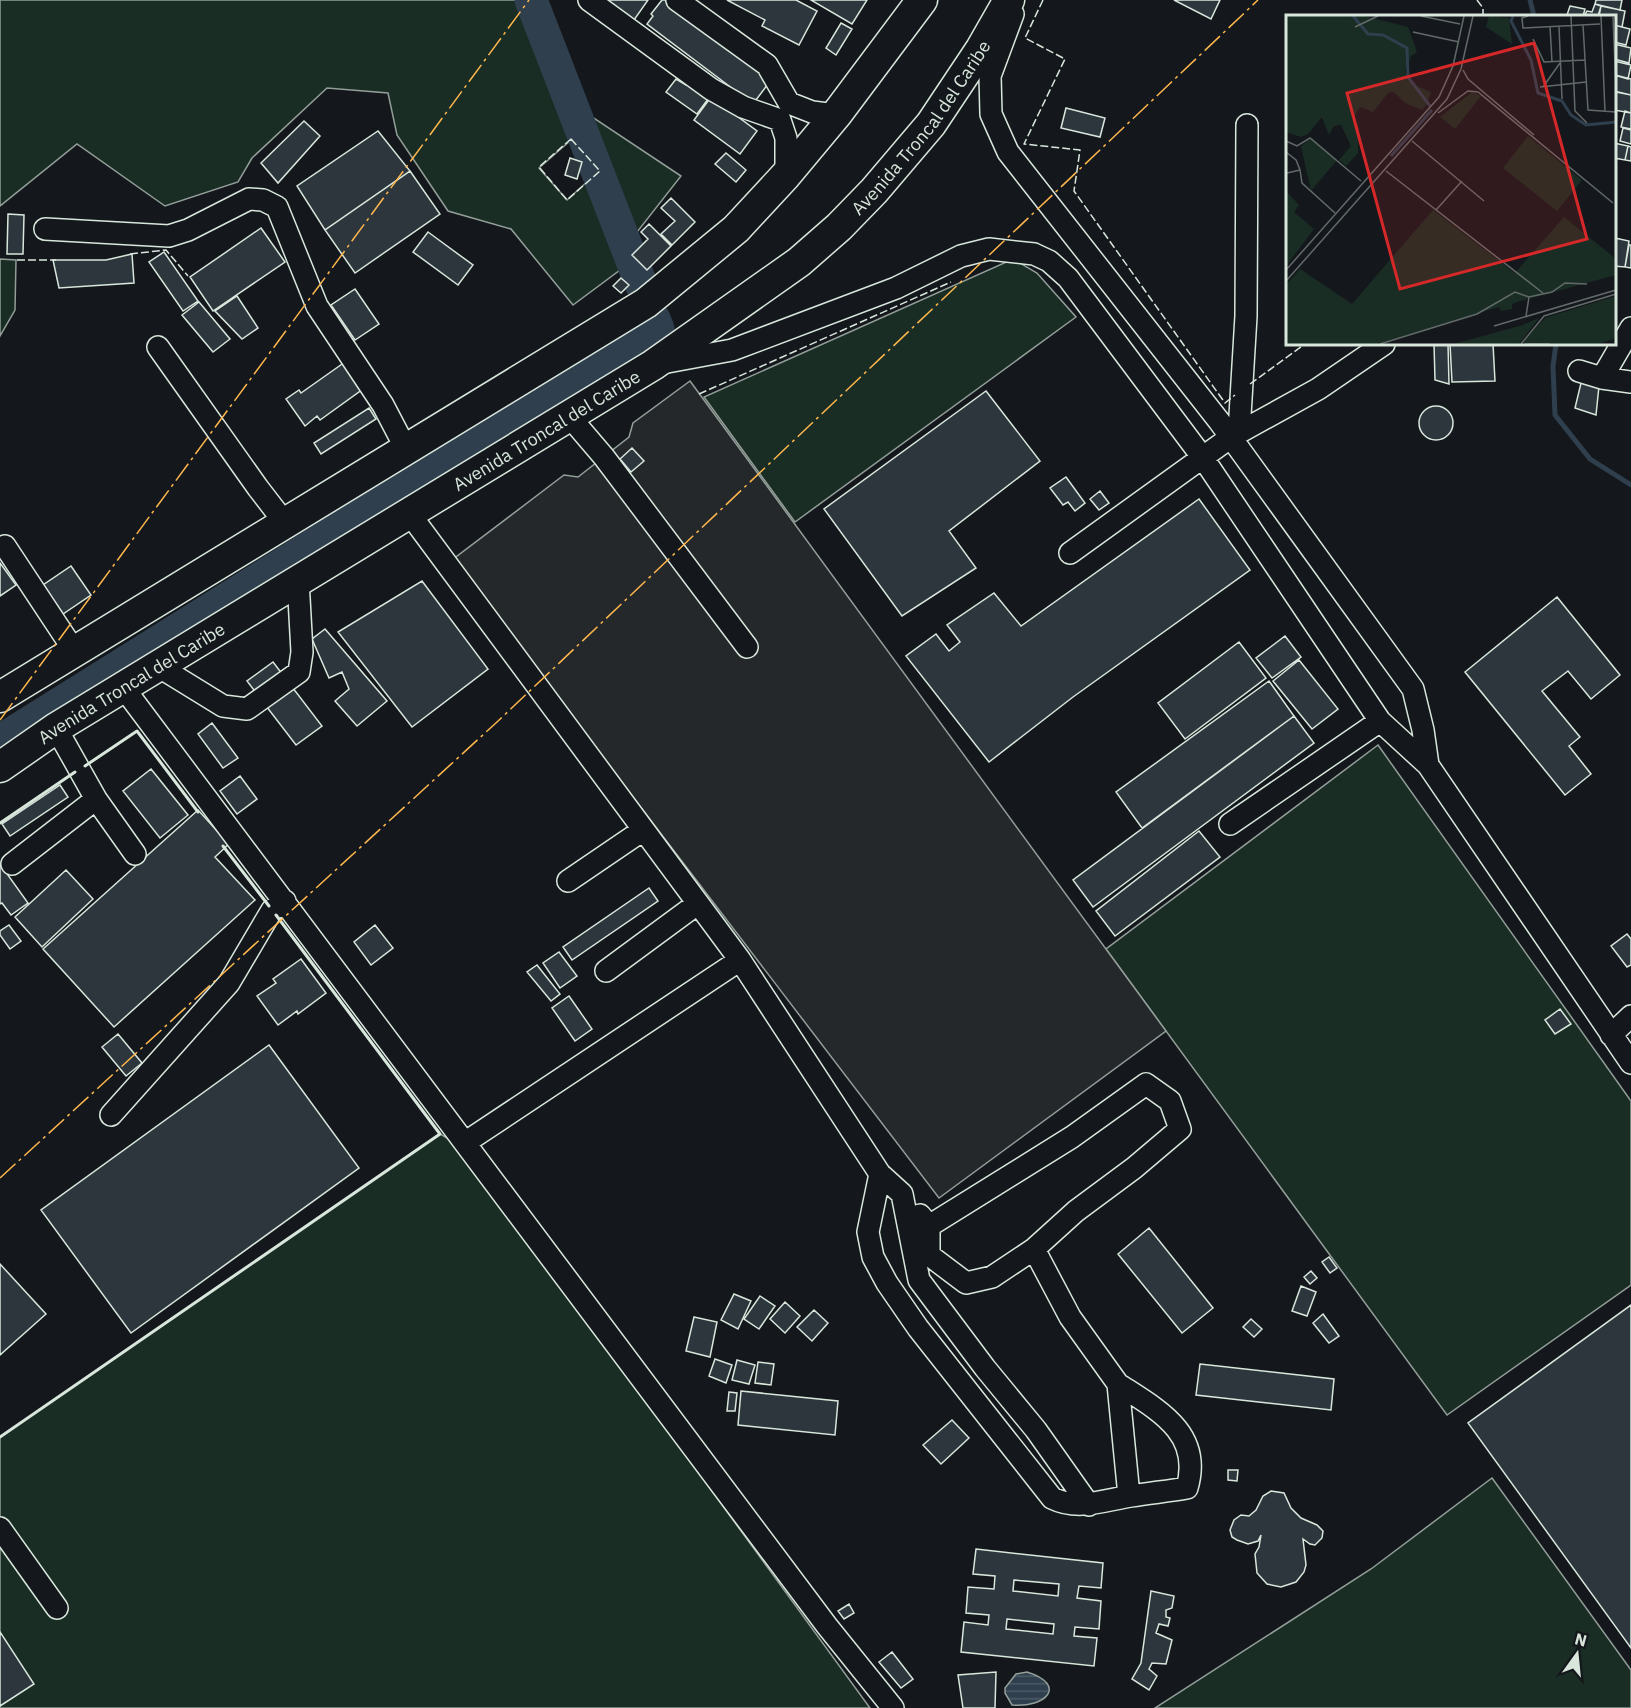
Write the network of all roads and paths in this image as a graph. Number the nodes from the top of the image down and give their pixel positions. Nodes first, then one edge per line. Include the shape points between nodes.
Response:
1 (589, 0) edge
2 (677, 0) edge
3 (922, 0) edge
4 (1009, 0) edge
5 (1018, 0) edge
6 (785, 112) junction
7 (836, 115) junction
8 (1247, 125) dead end
9 (786, 175) junction
10 (45, 229) dead end
11 (1092, 259) junction
12 (1068, 278) junction
13 (1631, 328) edge
14 (1383, 345) edge
15 (158, 347) dead end
16 (652, 365) junction
17 (1579, 371) dead end
18 (1602, 378) junction
19 (1631, 382) edge
20 (569, 416) junction
21 (1235, 435) junction
22 (406, 449) junction
23 (1203, 458) junction
24 (409, 513) junction
25 (285, 523) junction
26 (5, 546) dead end
27 (1070, 554) dead end
28 (298, 580) junction
29 (747, 647) dead end
30 (75, 652) junction
31 (158, 666) junction
32 (123, 687) junction
33 (0, 697) edge
34 (1380, 722) junction
35 (56, 728) junction
36 (1428, 765) junction
37 (0, 767) edge
38 (96, 798) junction
39 (1230, 824) dead end
40 (643, 830) junction
41 (135, 854) dead end
42 (12, 864) dead end
43 (568, 881) dead end
44 (285, 902) junction
45 (697, 904) junction
46 (740, 960) junction
47 (606, 970) dead end
48 (1631, 1017) edge
49 (1611, 1035) junction
50 (1631, 1063) edge
51 (111, 1115) dead end
52 (466, 1142) junction
53 (880, 1174) junction
54 (902, 1194) junction
55 (929, 1226) junction
56 (1034, 1250) junction
57 (1118, 1384) junction
58 (1129, 1496) junction
59 (1089, 1505) junction
60 (0, 1528) edge
61 (57, 1608) dead end
62 (893, 1708) edge

1 - 6 street via 711,89 743,106
2 - 6 street via 767,65
3 - 7 highway
4 - 16 highway, Avenida Troncal del Caribe via 931,124 839,227 799,261
5 - 11 street via 990,76 991,114 1008,152
6 - 7 street
6 - 9 street
7 - 9 highway
8 - 21 street via 1246,316
9 - 22 highway via 736,229 646,303
10 - 22 street via 169,236 249,199 277,207 317,306 383,405
11 - 12 street
11 - 21 street
12 - 16 street via 1034,254 989,249 961,256 896,288 732,350
12 - 23 street
13 - 18 street
14 - 21 street via 1318,389
15 - 25 street
16 - 20 highway, Avenida Troncal del Caribe
17 - 18 street
18 - 19 street
20 - 24 highway, Avenida Troncal del Caribe
20 - 29 street
21 - 23 street
21 - 36 street via 1413,689
22 - 25 highway
23 - 27 street
23 - 34 street
24 - 28 highway, Avenida Troncal del Caribe
24 - 40 street
25 - 30 highway
26 - 30 street
28 - 31 highway, Avenida Troncal del Caribe
28 - 31 street via 302,652 299,672 247,709 223,706
30 - 33 highway
31 - 32 highway, Avenida Troncal del Caribe
32 - 35 highway, Avenida Troncal del Caribe
32 - 44 street
34 - 36 street
34 - 39 street
35 - 37 highway, Avenida Troncal del Caribe
35 - 38 street
36 - 49 street
38 - 41 street
38 - 42 street
40 - 43 street
40 - 45 street
44 - 51 street via 272,910 229,983
44 - 52 street
45 - 46 street
45 - 47 street
46 - 52 street
46 - 53 street
48 - 49 street
49 - 50 street
52 - 62 street via 827,1626
53 - 54 street
53 - 59 street via 868,1232 873,1257 887,1283 1052,1498 1063,1504
54 - 55 street
54 - 59 street via 918,1280 1036,1430
55 - 56 street via 929,1255 966,1283 992,1277
55 - 56 street via 1072,1137 1146,1084 1170,1101 1180,1129 1076,1211
56 - 57 street via 1070,1317
57 - 58 street
57 - 58 street via 1161,1412 1186,1440 1192,1473 1188,1488
58 - 59 street
60 - 61 street

